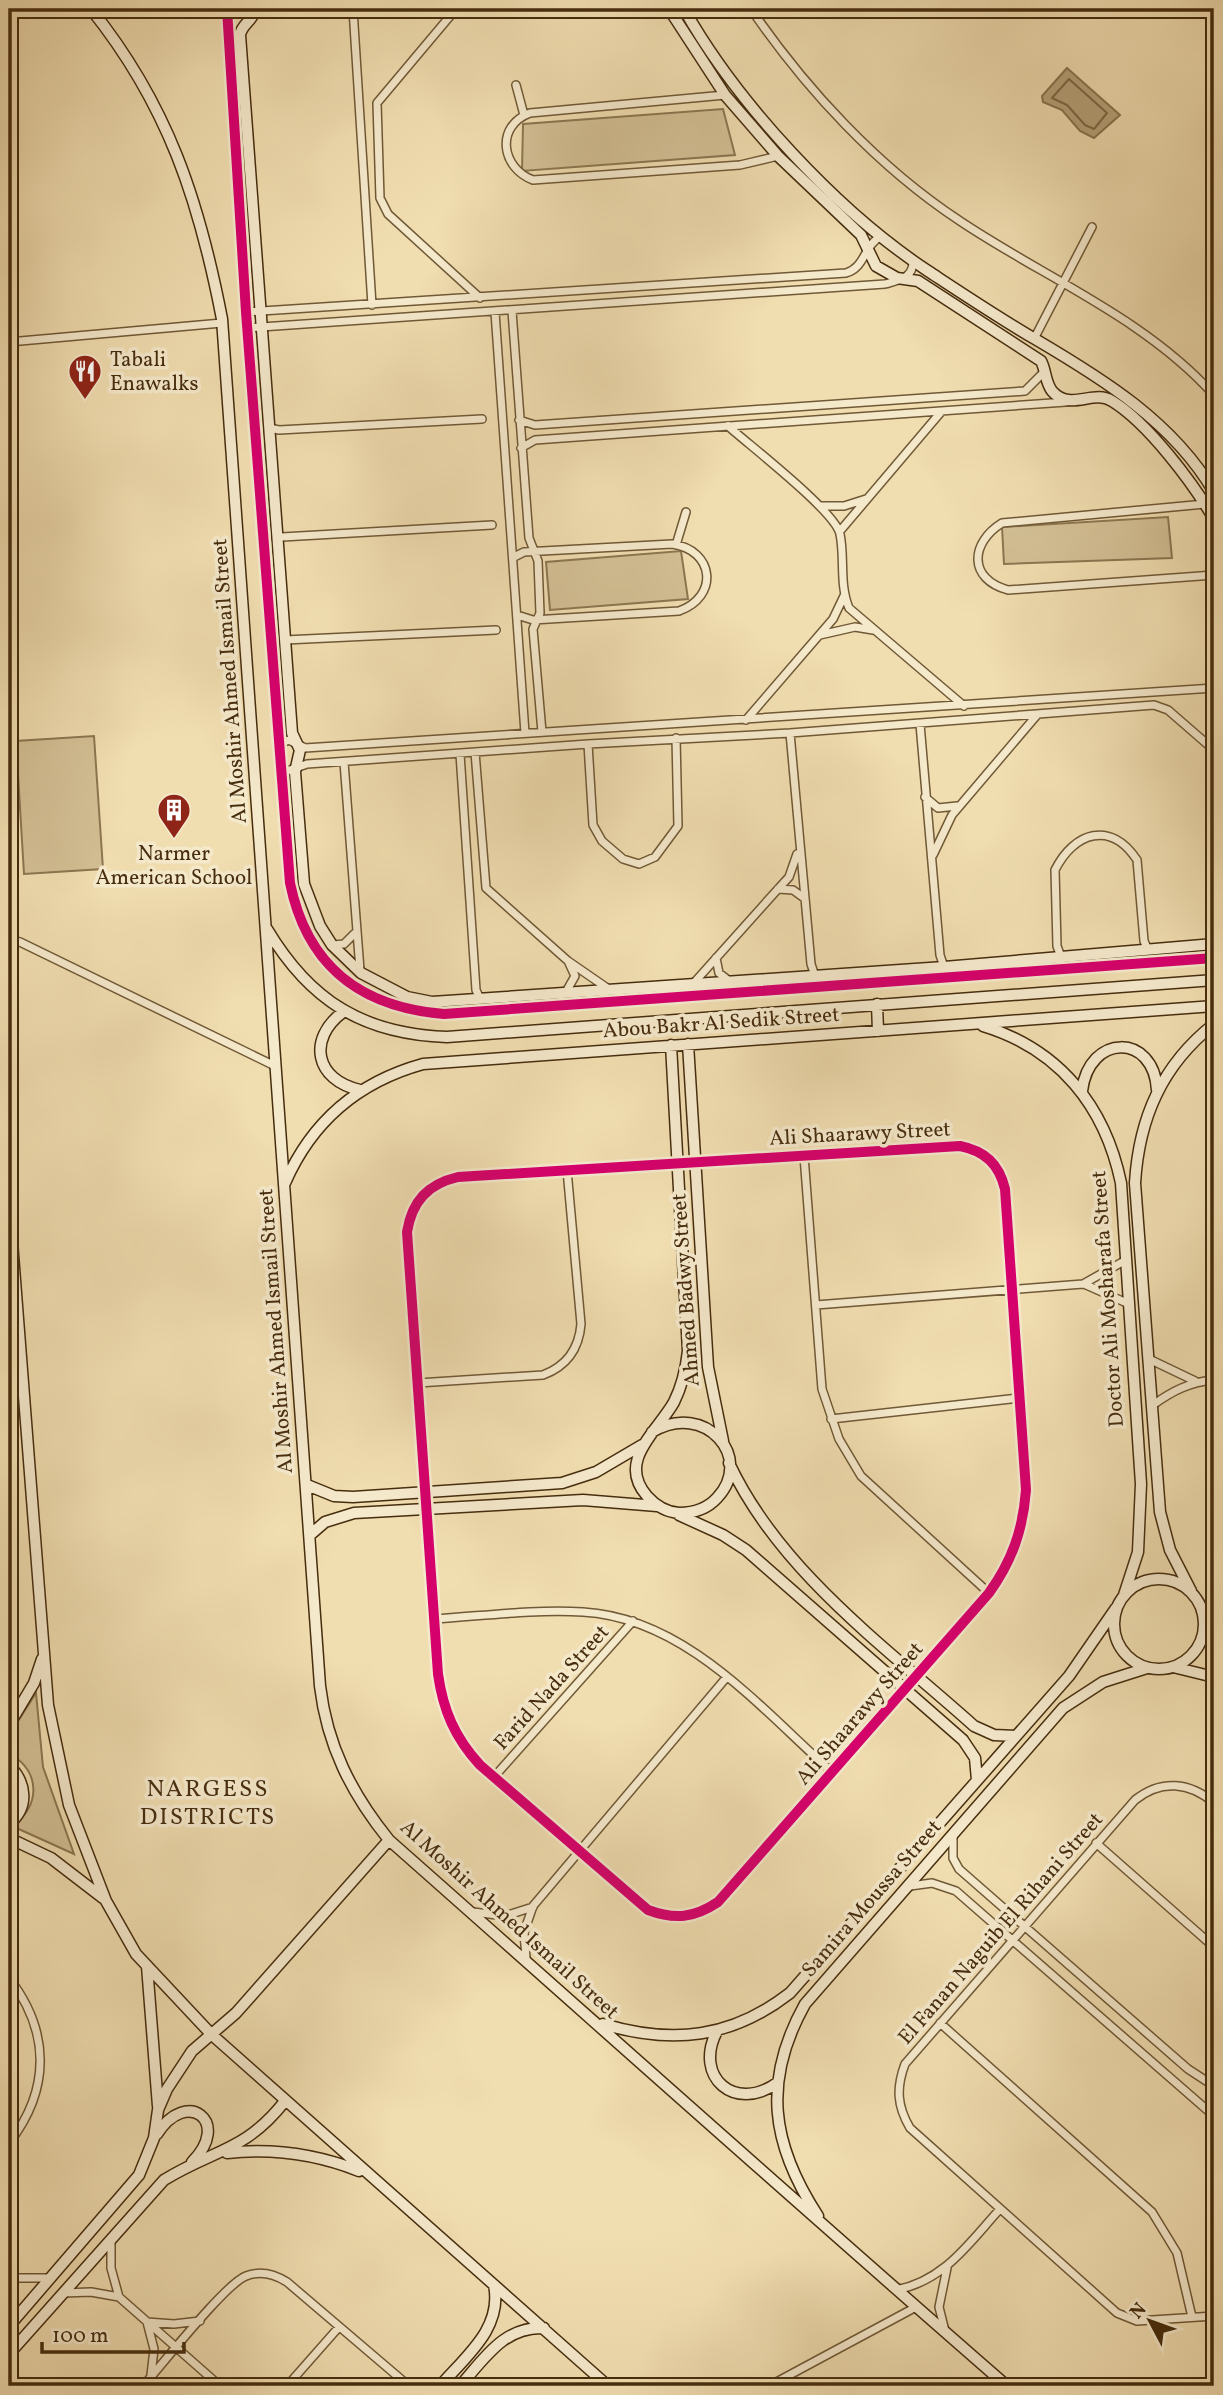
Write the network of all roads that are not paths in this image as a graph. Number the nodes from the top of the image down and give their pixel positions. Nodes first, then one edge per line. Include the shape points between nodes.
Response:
1 (91, 9) edge
2 (227, 9) edge
3 (328, 9) edge
4 (354, 9) edge
5 (456, 9) edge
6 (669, 9) edge
7 (684, 9) edge
8 (751, 9) edge
9 (255, 10) edge
10 (226, 24) junction
11 (243, 27) junction
12 (516, 85) dead end
13 (725, 95) junction
14 (524, 115) junction
15 (778, 156) junction
16 (1092, 227) dead end
17 (882, 236) junction
18 (869, 251) junction
19 (913, 260) junction
20 (903, 279) junction
21 (1063, 284) junction
22 (480, 298) junction
23 (457, 299) junction
24 (372, 305) junction
25 (259, 310) junction
26 (512, 311) junction
27 (246, 312) junction
28 (495, 312) junction
29 (457, 314) junction
30 (222, 323) junction
31 (261, 326) junction
32 (247, 328) junction
33 (1034, 339) junction
34 (9, 342) edge
35 (1063, 355) junction
36 (1045, 371) junction
37 (1092, 372) junction
38 (1214, 395) edge
39 (1086, 400) junction
40 (1071, 401) junction
41 (834, 404) junction
42 (942, 412) junction
43 (482, 419) dead end
44 (834, 419) junction
45 (519, 420) junction
46 (728, 426) junction
47 (269, 428) junction
48 (522, 448) junction
49 (1214, 492) edge
50 (868, 498) junction
51 (1205, 504) junction
52 (819, 506) junction
53 (686, 512) dead end
54 (1214, 519) edge
55 (492, 525) dead end
56 (839, 531) junction
57 (277, 535) junction
58 (676, 545) junction
59 (536, 553) junction
60 (514, 557) junction
61 (1214, 575) edge
62 (844, 595) junction
63 (517, 615) junction
64 (539, 618) junction
65 (496, 630) dead end
66 (874, 630) junction
67 (818, 636) junction
68 (285, 640) junction
69 (1214, 688) edge
70 (964, 706) junction
71 (939, 708) junction
72 (905, 710) junction
73 (1037, 715) junction
74 (746, 720) junction
75 (940, 723) junction
76 (920, 724) junction
77 (906, 725) junction
78 (542, 732) junction
79 (525, 733) junction
80 (790, 733) junction
81 (676, 738) junction
82 (401, 741) junction
83 (297, 743) junction
84 (279, 744) junction
85 (588, 744) junction
86 (1214, 750) edge
87 (475, 752) junction
88 (460, 754) junction
89 (401, 757) junction
90 (344, 762) junction
91 (296, 766) junction
92 (281, 768) junction
93 (925, 796) junction
94 (963, 802) junction
95 (799, 846) junction
96 (932, 859) junction
97 (778, 890) junction
98 (804, 898) junction
99 (266, 928) junction
100 (355, 933) junction
101 (9, 939) edge
102 (1214, 944) edge
103 (332, 945) junction
104 (1148, 950) junction
105 (1061, 957) junction
106 (716, 958) junction
107 (1214, 958) edge
108 (568, 961) junction
109 (944, 967) junction
110 (361, 973) junction
111 (809, 976) junction
112 (1214, 980) edge
113 (731, 982) junction
114 (692, 985) junction
115 (610, 990) junction
116 (805, 990) junction
117 (730, 994) junction
118 (480, 999) junction
119 (563, 999) junction
120 (877, 1004) junction
121 (1214, 1006) edge
122 (343, 1012) junction
123 (977, 1024) junction
124 (1214, 1024) edge
125 (878, 1031) junction
126 (688, 1044) junction
127 (671, 1045) junction
128 (275, 1066) junction
129 (360, 1090) junction
130 (1157, 1090) junction
131 (1082, 1091) junction
132 (804, 1156) junction
133 (695, 1163) junction
134 (678, 1164) junction
135 (567, 1170) junction
136 (284, 1186) junction
137 (9, 1203) edge
138 (1126, 1260) junction
139 (1083, 1283) junction
140 (12, 1286) edge
141 (1012, 1289) junction
142 (1129, 1304) junction
143 (816, 1305) junction
144 (1147, 1332) junction
145 (1130, 1333) junction
146 (9, 1336) edge
147 (19, 1342) junction
148 (1149, 1359) junction
149 (1214, 1380) edge
150 (1196, 1382) junction
151 (418, 1383) junction
152 (1020, 1398) junction
153 (1153, 1405) junction
154 (831, 1419) junction
155 (652, 1432) junction
156 (642, 1445) junction
157 (725, 1447) junction
158 (729, 1463) junction
159 (307, 1485) junction
160 (425, 1492) junction
161 (657, 1506) junction
162 (426, 1509) junction
163 (673, 1513) junction
164 (310, 1535) junction
165 (1191, 1591) junction
166 (989, 1593) junction
167 (1124, 1595) junction
168 (1116, 1608) junction
169 (1204, 1618) junction
170 (434, 1619) junction
171 (633, 1621) junction
172 (1214, 1626) edge
173 (44, 1653) junction
174 (1173, 1667) junction
175 (1147, 1668) junction
176 (917, 1675) junction
177 (1214, 1677) edge
178 (726, 1678) junction
179 (905, 1689) junction
180 (9, 1724) edge
181 (1016, 1736) junction
182 (9, 1765) edge
183 (832, 1772) junction
184 (494, 1777) junction
185 (977, 1780) junction
186 (1214, 1804) edge
187 (9, 1824) edge
188 (954, 1832) junction
189 (9, 1838) edge
190 (389, 1840) junction
191 (1096, 1843) junction
192 (579, 1850) junction
193 (906, 1887) junction
194 (106, 1900) junction
195 (533, 1906) junction
196 (471, 1912) junction
197 (1024, 1927) junction
198 (1013, 1940) junction
199 (1214, 1947) edge
200 (526, 1958) junction
201 (147, 1966) junction
202 (9, 1978) edge
203 (598, 2022) junction
204 (940, 2023) junction
205 (717, 2031) junction
206 (211, 2034) junction
207 (777, 2083) junction
208 (1214, 2086) edge
209 (285, 2101) junction
210 (158, 2110) junction
211 (1214, 2116) edge
212 (154, 2138) junction
213 (10, 2140) edge
214 (221, 2154) junction
215 (190, 2164) junction
216 (367, 2174) junction
217 (1000, 2209) junction
218 (825, 2228) junction
219 (111, 2237) junction
220 (948, 2267) junction
221 (9, 2277) edge
222 (51, 2278) junction
223 (494, 2285) junction
224 (896, 2290) junction
225 (62, 2293) junction
226 (119, 2297) junction
227 (916, 2307) junction
228 (1214, 2316) edge
229 (1192, 2317) junction
230 (201, 2320) junction
231 (147, 2322) junction
232 (9, 2326) edge
233 (340, 2327) junction
234 (544, 2328) junction
235 (945, 2332) junction
236 (177, 2348) junction
237 (9, 2354) edge
238 (151, 2377) junction
239 (143, 2386) edge
240 (220, 2386) edge
241 (287, 2386) edge
242 (409, 2386) edge
243 (440, 2386) edge
244 (460, 2386) edge
245 (608, 2386) edge
246 (769, 2386) edge
247 (1007, 2386) edge

1 - 30 street, Al Moshir Ahmed Ismail Street via 151,96 184,167 207,242
2 - 10 street
3 - 9 street
4 - 24 street
5 - 22 street via 377,103 380,198 388,214
6 - 13 street
7 - 17 street via 712,54 785,144
8 - 21 street via 820,95 903,177 958,220
9 - 11 street
10 - 11 street via 235,30
10 - 27 street
11 - 25 street
12 - 14 street
13 - 14 street
13 - 15 street
14 - 15 street via 513,124 505,147 512,167 533,180 740,166
15 - 18 street via 861,235
16 - 21 street
17 - 18 street via 873,241
17 - 19 street
18 - 20 street via 876,266
18 - 22 street via 858,267 846,273
19 - 20 street via 911,273
19 - 33 street
20 - 26 street via 885,284
20 - 36 street via 918,281 1041,360
21 - 33 street
21 - 38 street via 1148,336
22 - 23 street
23 - 24 street
23 - 29 street
24 - 25 street
25 - 27 street
25 - 31 street
26 - 28 street
26 - 45 street
27 - 32 street
28 - 29 street
28 - 60 street
29 - 31 street
30 - 34 street
30 - 99 street, Al Moshir Ahmed Ismail Street
31 - 32 street
31 - 47 street
32 - 84 street
33 - 35 street
35 - 36 street via 1051,360
35 - 37 street
36 - 40 street via 1052,391
36 - 41 street via 1025,391
37 - 39 street via 1097,384
37 - 49 street via 1163,429
39 - 40 street
39 - 51 street via 1104,398 1114,403 1154,439
40 - 42 street
41 - 44 street
41 - 45 street via 535,425
42 - 44 street
42 - 50 street
43 - 47 street
44 - 46 street
45 - 48 street
46 - 48 street via 535,440
46 - 52 street
47 - 57 street
48 - 59 street via 528,538
50 - 52 street via 844,506
50 - 56 street
51 - 54 street
51 - 61 street via 1002,523 988,532 979,546 978,561 987,580 1008,590
52 - 56 street
53 - 58 street
55 - 57 street
56 - 62 street
57 - 68 street
58 - 59 street
58 - 64 street via 699,556 707,574 704,591 689,607
59 - 60 street
59 - 64 street
60 - 63 street
62 - 66 street via 849,608
62 - 67 street via 840,608
63 - 64 street
63 - 79 street
64 - 78 street via 533,629
65 - 68 street
66 - 67 street via 845,628
66 - 70 street
67 - 74 street
68 - 83 street via 292,733
69 - 70 street
70 - 71 street
71 - 72 street
71 - 75 street
72 - 74 street
72 - 77 street
73 - 75 street
73 - 86 street via 1161,706
73 - 94 street
74 - 78 street
75 - 76 street
76 - 77 street
76 - 93 street
77 - 80 street
78 - 79 street
79 - 82 street
80 - 81 street
80 - 95 street
81 - 85 street
81 - 85 street via 680,821 654,857 639,864 623,859 593,825
82 - 83 street via 305,748
82 - 89 street
83 - 84 street
83 - 91 street via 300,756
84 - 92 street
85 - 87 street
87 - 88 street
87 - 108 street via 486,888
88 - 89 street
88 - 118 street
89 - 90 street
90 - 91 street
90 - 100 street
91 - 92 street via 287,771
91 - 103 street via 304,884
92 - 119 street via 295,904 312,944 340,976 376,1000 418,1012 444,1014
93 - 94 street via 946,809
93 - 96 street
94 - 96 street via 943,828
95 - 97 street via 789,877
95 - 98 street
96 - 109 street
97 - 98 street via 793,890
97 - 106 street
98 - 111 street
99 - 122 street, Abou Bakr Al Sedik Street via 286,961 312,989
99 - 128 street, Al Moshir Ahmed Ismail Street
100 - 103 street via 344,944
100 - 110 street
101 - 128 street
102 - 104 street
103 - 110 street
104 - 105 street
104 - 105 street via 1136,860 1112,836 1098,834 1079,841 1055,870
105 - 109 street
106 - 113 street via 721,976
106 - 114 street
107 - 116 street
108 - 115 street
108 - 119 street via 575,979
109 - 111 street
110 - 118 street via 407,997 432,1002
111 - 113 street
111 - 116 street
112 - 120 street, Abou Bakr Al Sedik Street
113 - 114 street
113 - 117 street
114 - 115 street
115 - 119 street
116 - 117 street
117 - 119 street
118 - 119 street
120 - 122 street, Abou Bakr Al Sedik Street via 447,1037 393,1032
120 - 125 street
121 - 123 street, Abou Bakr Al Sedik Street
122 - 129 street via 323,1034 323,1065 345,1087
123 - 125 street, Abou Bakr Al Sedik Street
123 - 131 street, Doctor Ali Mosharafa Street via 1001,1031 1046,1056
124 - 130 street, Doctor Ali Mosharafa Street via 1174,1063
125 - 126 street, Abou Bakr Al Sedik Street
126 - 127 street, Abou Bakr Al Sedik Street
126 - 133 street, Ahmed Badwy Street
127 - 129 street, Abou Bakr Al Sedik Street via 446,1061 401,1070
127 - 134 street, Ahmed Badwy Street
128 - 136 street, Al Moshir Ahmed Ismail Street
129 - 136 street, Abou Bakr Al Sedik Street via 331,1113 306,1142
130 - 131 street via 1149,1060 1120,1047 1092,1060
130 - 144 street, Doctor Ali Mosharafa Street via 1142,1130 1135,1183
131 - 138 street, Doctor Ali Mosharafa Street via 1116,1158
132 - 133 street, Ali Shaarawy Street
132 - 141 street, Ali Shaarawy Street via 960,1146 985,1155 1002,1176 1005,1189
132 - 143 street
133 - 134 street, Ali Shaarawy Street
133 - 157 street, Ahmed Badwy Street via 708,1367
134 - 135 street, Ali Shaarawy Street
134 - 155 street, Ahmed Badwy Street via 688,1351 674,1403
135 - 151 street, Ali Shaarawy Street via 458,1177 428,1189 417,1201 407,1232
135 - 151 street via 581,1324 571,1356 543,1375
136 - 159 street, Al Moshir Ahmed Ismail Street
137 - 140 street
138 - 139 street
138 - 142 street, Doctor Ali Mosharafa Street
139 - 141 street
139 - 142 street
140 - 147 street
141 - 143 street
141 - 152 street, Ali Shaarawy Street
142 - 145 street, Doctor Ali Mosharafa Street
143 - 154 street via 822,1389
144 - 145 street
144 - 148 street, Doctor Ali Mosharafa Street
145 - 167 street, Doctor Ali Mosharafa Street via 1140,1529
146 - 147 street
147 - 173 street
148 - 150 street
148 - 153 street, Doctor Ali Mosharafa Street
149 - 150 street
150 - 153 street
151 - 160 street, Ali Shaarawy Street
152 - 154 street
152 - 166 street, Ali Shaarawy Street via 1024,1518 1011,1558
153 - 165 street, Doctor Ali Mosharafa Street via 1160,1512 1170,1550
154 - 166 street via 861,1476
155 - 156 street
155 - 157 street via 667,1423 692,1422 715,1433
156 - 160 street via 596,1472 562,1483
156 - 161 street via 636,1462 638,1479
157 - 158 street
158 - 163 street via 719,1496 690,1513
158 - 176 street via 754,1510 786,1553
159 - 160 street via 344,1497
159 - 164 street, Al Moshir Ahmed Ismail Street
160 - 162 street, Ali Shaarawy Street
161 - 162 street via 583,1500
161 - 163 street
162 - 164 street via 344,1514
162 - 170 street, Ali Shaarawy Street
163 - 179 street via 699,1522 746,1550
164 - 190 street, Al Moshir Ahmed Ismail Street via 324,1715 354,1791
165 - 167 street via 1164,1578 1142,1582
165 - 169 street
166 - 176 street, Ali Shaarawy Street
167 - 168 street
168 - 175 street via 1113,1623 1119,1645 1133,1662
168 - 181 street, Samira Moussa Street via 1069,1676
169 - 172 street
169 - 174 street via 1198,1648
170 - 171 street via 583,1612
170 - 184 street, Ali Shaarawy Street via 440,1692 449,1719 467,1751
171 - 178 street via 687,1646
171 - 184 street, Farid Nada Street
173 - 180 street via 34,1683
173 - 194 street via 56,1755 69,1805
174 - 175 street
174 - 177 street
175 - 188 street, Samira Moussa Street via 1103,1682 1063,1708
176 - 179 street, Ali Shaarawy Street
176 - 181 street via 974,1726 994,1735
178 - 183 street
178 - 192 street
179 - 183 street, Ali Shaarawy Street
179 - 185 street via 970,1748
181 - 185 street, Samira Moussa Street
182 - 187 street via 24,1789 23,1805
183 - 192 street, Ali Shaarawy Street via 719,1902 703,1912 684,1917 648,1910
184 - 192 street, Ali Shaarawy Street
185 - 205 street, Samira Moussa Street via 790,1993 756,2017
186 - 191 street, El Fanan Naguib El Rihani Street via 1185,1786 1152,1789 1135,1800
188 - 193 street, Samira Moussa Street
188 - 197 street via 951,1845 959,1869
189 - 194 street via 51,1858
190 - 196 street, Al Moshir Ahmed Ismail Street
190 - 206 street via 236,2013
191 - 197 street, El Fanan Naguib El Rihani Street
191 - 199 street
192 - 195 street
193 - 198 street via 932,1883 956,1891
193 - 207 street, Samira Moussa Street via 805,2004 782,2055
194 - 201 street
195 - 196 street via 505,1916
195 - 200 street via 524,1933
196 - 200 street, Al Moshir Ahmed Ismail Street
197 - 198 street, El Fanan Naguib El Rihani Street
197 - 208 street via 1188,2069
198 - 204 street, El Fanan Naguib El Rihani Street
198 - 211 street
200 - 203 street, Al Moshir Ahmed Ismail Street
201 - 206 street
201 - 210 street
202 - 213 street via 25,1999 38,2031 41,2065 33,2101
203 - 205 street, Samira Moussa Street via 650,2034
203 - 218 street, Al Moshir Ahmed Ismail Street
204 - 217 street, El Fanan Naguib El Rihani Street via 905,2064 899,2078 899,2105 910,2129
204 - 229 street via 1152,2212 1177,2253
205 - 207 street via 708,2060 722,2086 750,2096
206 - 209 street
206 - 210 street via 178,2070
207 - 218 street, Samira Moussa Street via 781,2140 804,2195
209 - 214 street via 256,2133
209 - 216 street
210 - 212 street
212 - 215 street via 176,2112 200,2115 208,2125 209,2137 205,2149
212 - 222 street via 133,2183
214 - 215 street
214 - 216 street via 301,2154
215 - 219 street via 164,2180
216 - 223 street
217 - 220 street
217 - 229 street, El Fanan Naguib El Rihani Street via 1117,2313 1137,2321
218 - 224 street, Al Moshir Ahmed Ismail Street
219 - 225 street
219 - 226 street via 111,2268
220 - 224 street via 923,2283
220 - 235 street via 939,2306
221 - 222 street
222 - 232 street
223 - 234 street
223 - 243 street via 492,2323
224 - 227 street, Al Moshir Ahmed Ismail Street
225 - 226 street
225 - 237 street
226 - 231 street
227 - 235 street, Al Moshir Ahmed Ismail Street
227 - 246 street
228 - 229 street, El Fanan Naguib El Rihani Street
230 - 231 street
230 - 233 street via 234,2283 267,2273 287,2282
230 - 236 street
231 - 236 street
231 - 238 street via 154,2349
233 - 241 street
233 - 242 street
234 - 244 street via 507,2336
234 - 245 street
235 - 247 street, Al Moshir Ahmed Ismail Street
236 - 238 street
236 - 240 street
238 - 239 street

